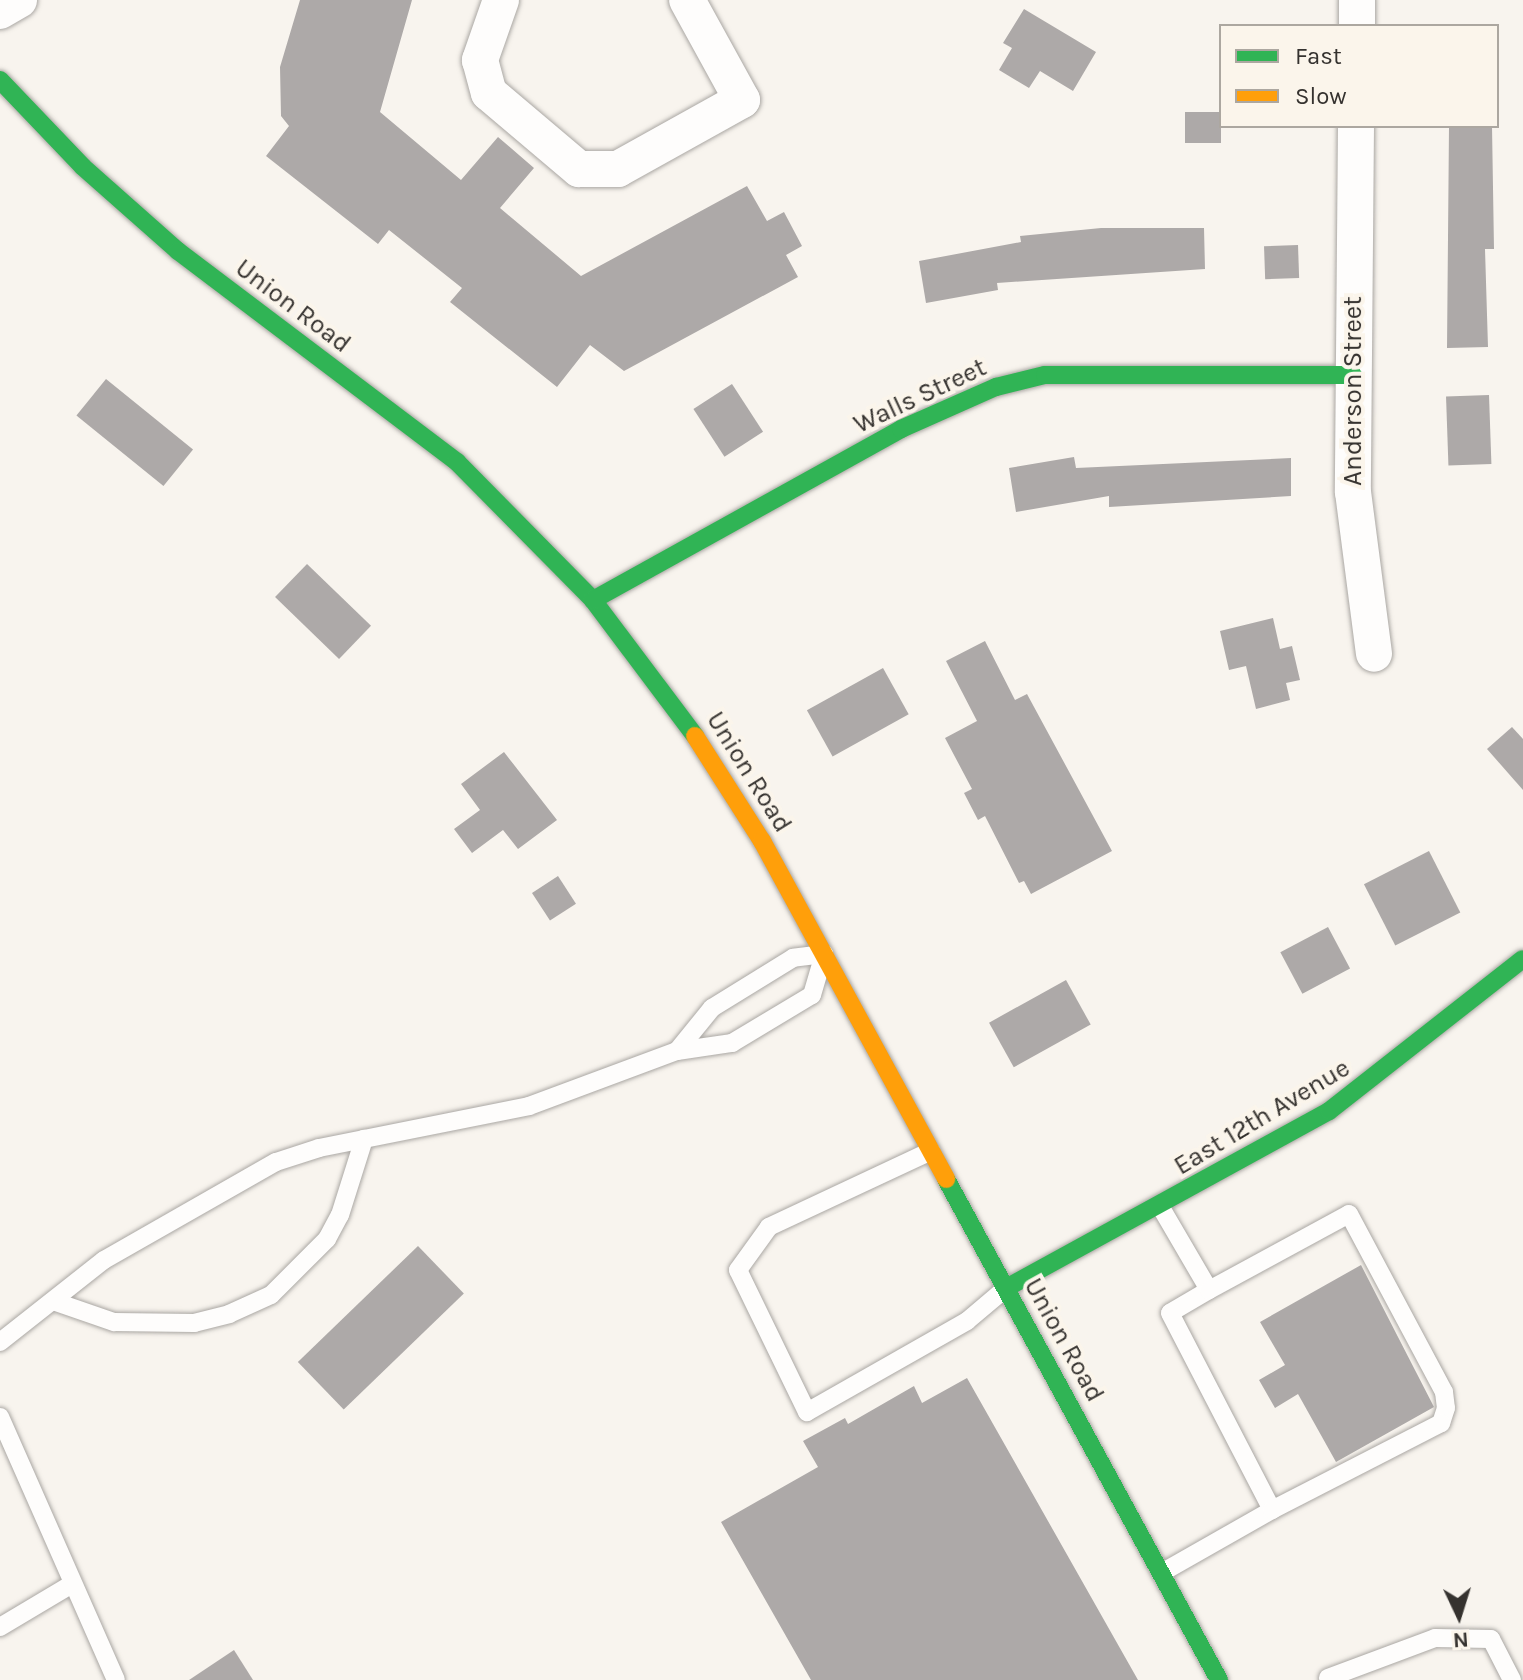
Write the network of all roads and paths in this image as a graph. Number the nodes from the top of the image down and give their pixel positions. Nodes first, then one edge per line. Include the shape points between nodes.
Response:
1 (19, 0) edge
2 (501, 0) edge
3 (687, 0) edge
4 (1357, 0) edge
5 (0, 11) edge
6 (1357, 24) edge
7 (0, 80) edge
8 (1356, 128) edge
9 (1353, 375) junction
10 (593, 600) junction
11 (1374, 654) dead end
12 (824, 954) junction
13 (1523, 959) edge
14 (677, 1051) junction
15 (364, 1139) junction
16 (931, 1151) junction
17 (1160, 1206) junction
18 (1006, 1288) junction
19 (1209, 1290) junction
20 (53, 1301) junction
21 (0, 1342) edge
22 (0, 1417) edge
23 (1272, 1510) junction
24 (1161, 1573) junction
25 (72, 1584) junction
26 (0, 1627) edge
27 (108, 1677) edge
28 (1327, 1679) edge
29 (1219, 1680) edge
30 (1512, 1680) edge

1 - 5 street
2 - 3 street via 480,60 489,93 579,169 618,169 742,100
4 - 6 street
7 - 10 main road, Union Road via 83,167 178,251 457,462
8 - 9 street, Anderson Street
9 - 10 main road, Walls Street via 1045,375 996,387 901,429
9 - 11 street, Anderson Street via 1356,545
10 - 12 main road, Union Road via 669,696 724,778
12 - 14 lane via 793,958 712,1008
12 - 14 lane via 812,995 732,1043
12 - 16 main road, Union Road
13 - 17 main road, East 12th Avenue via 1329,1111
14 - 15 lane via 529,1106
15 - 20 lane via 276,1162 104,1260
15 - 20 lane via 327,1239 271,1295 194,1323 114,1322
16 - 18 main road, Union Road
16 - 18 lane via 769,1227 738,1270 807,1412 967,1321
17 - 18 main road, East 12th Avenue
17 - 19 lane
18 - 24 main road, Union Road
19 - 23 lane via 1170,1313
19 - 23 lane via 1349,1214 1444,1392 1441,1423
20 - 21 lane
22 - 25 lane
23 - 24 lane
24 - 29 main road, Union Road
25 - 26 lane
25 - 27 lane
28 - 30 lane via 1435,1638 1491,1639

